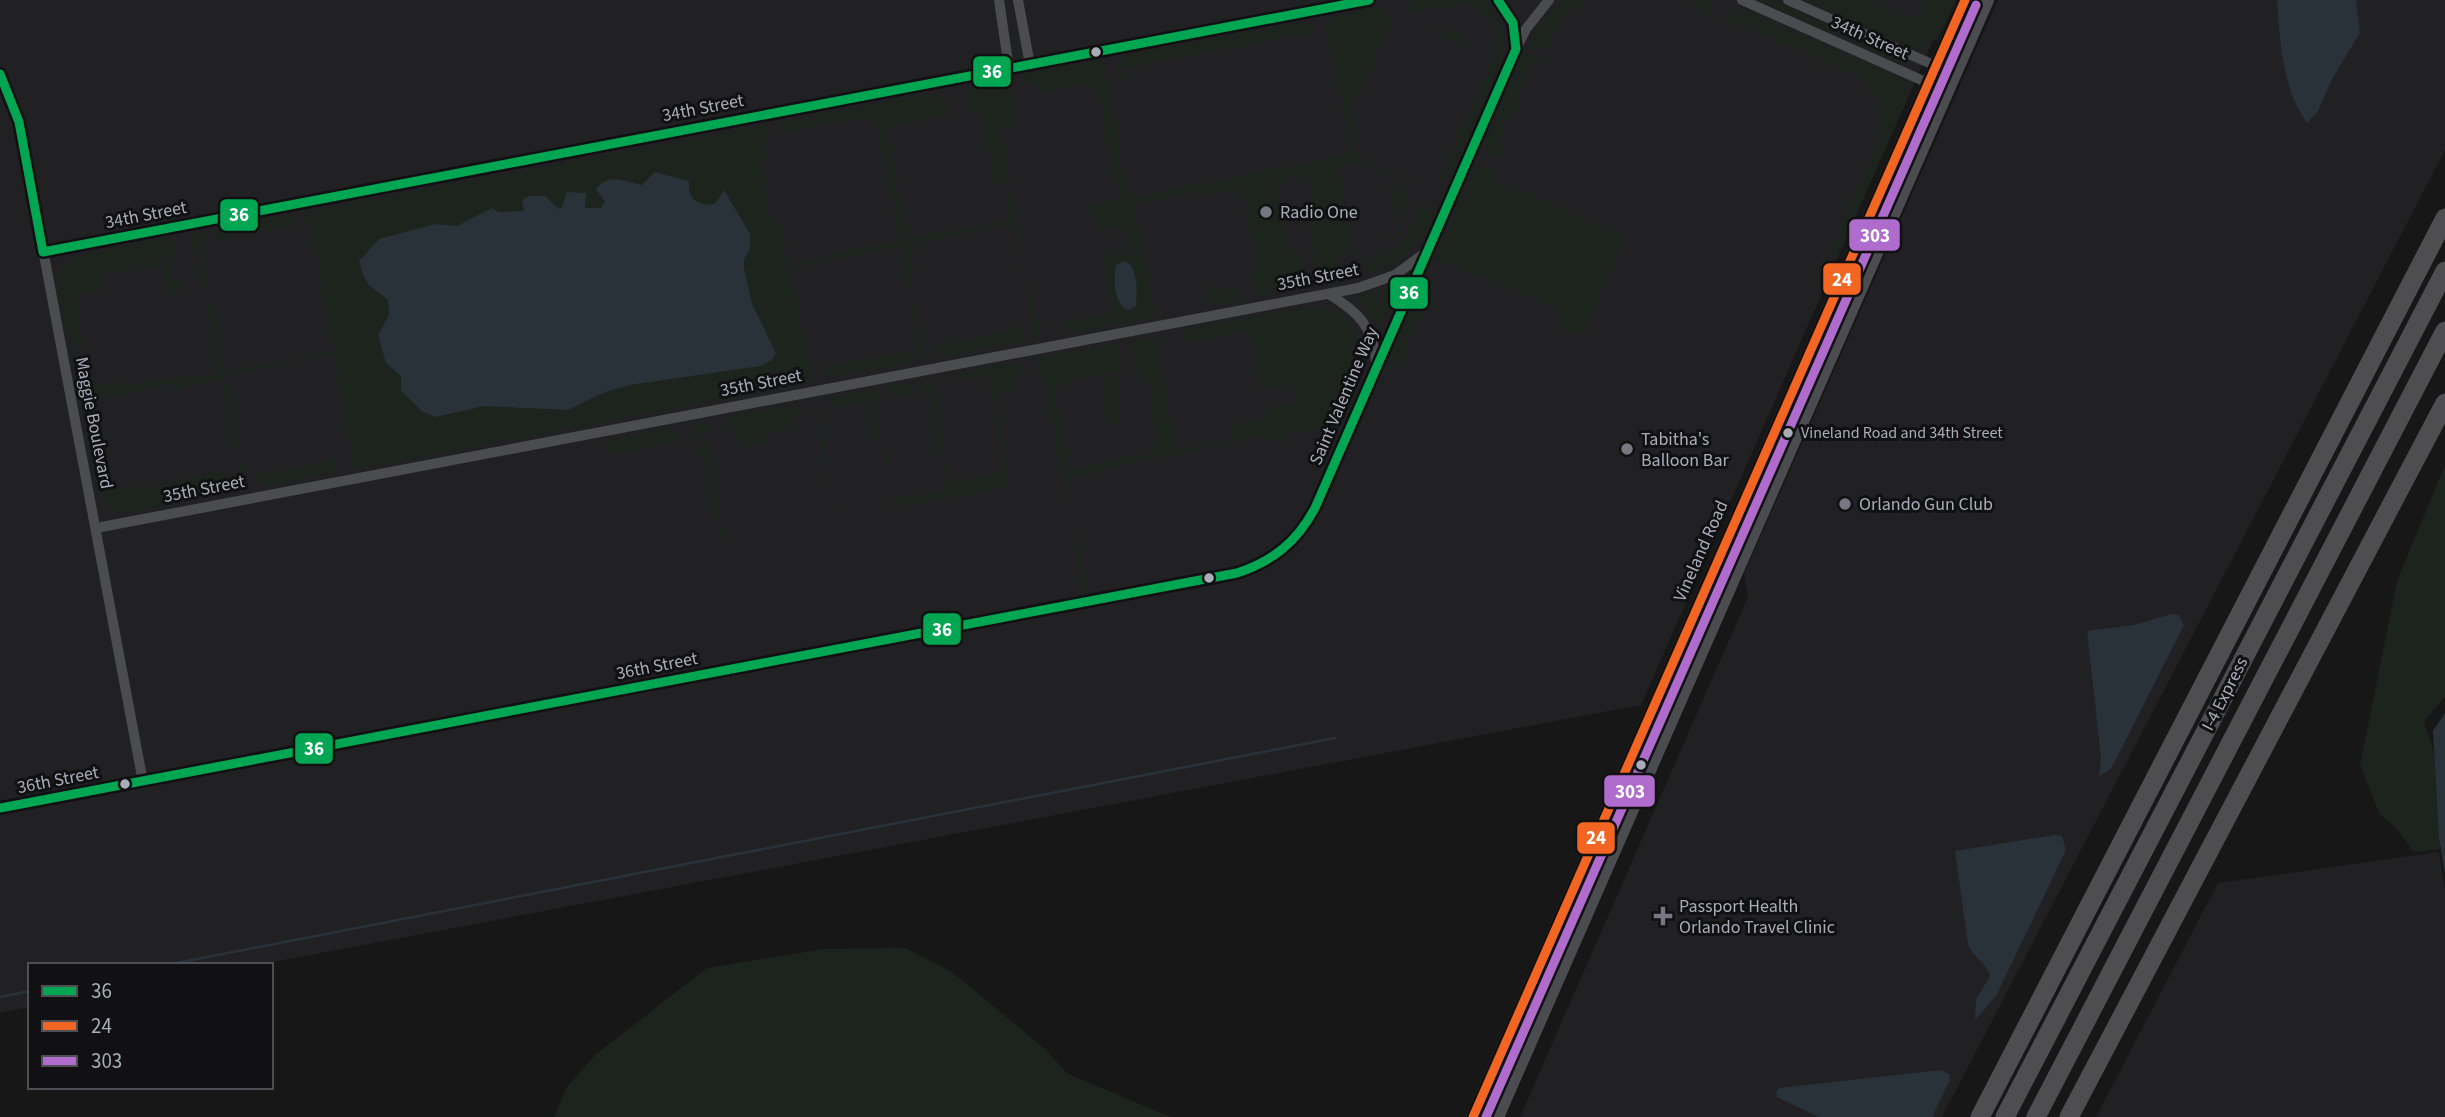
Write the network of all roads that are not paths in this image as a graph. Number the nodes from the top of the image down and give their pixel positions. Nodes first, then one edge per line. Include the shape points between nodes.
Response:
1 (999, 0) edge
2 (1018, 0) edge
3 (1368, 0) edge
4 (1499, 0) edge
5 (1552, 0) edge
6 (1742, 0) edge
7 (1788, 0) edge
8 (1965, 0) edge
9 (1987, 0) edge
10 (1516, 49) junction
11 (1030, 65) junction
12 (1935, 65) junction
13 (1009, 69) junction
14 (0, 74) edge
15 (1954, 74) junction
16 (1928, 82) junction
17 (1946, 91) junction
18 (2445, 218) edge
19 (43, 252) junction
20 (1425, 253) junction
21 (2445, 271) edge
22 (1844, 274) junction
23 (1863, 281) junction
24 (1329, 294) junction
25 (2445, 331) edge
26 (1376, 366) junction
27 (1796, 384) junction
28 (1814, 392) junction
29 (2445, 403) edge
30 (96, 528) junction
31 (1724, 545) junction
32 (1744, 552) junction
33 (1237, 573) joint
34 (143, 782) junction
35 (0, 808) edge
36 (1572, 892) junction
37 (1591, 902) junction
38 (1486, 1087) junction
39 (1506, 1097) junction
40 (1473, 1117) edge
41 (1497, 1117) edge
42 (1980, 1117) edge
43 (2005, 1117) edge
44 (2036, 1117) edge
45 (2069, 1117) edge

1 - 13 street
2 - 11 street
3 - 11 street, 34th Street
4 - 10 street via 1513,21
5 - 10 street, Saint Valentine Way via 1538,13
6 - 16 street, 34th Street
7 - 12 street, 34th Street
8 - 12 street, Vineland Road
9 - 15 street
10 - 20 street, Saint Valentine Way
11 - 13 street, 34th Street
12 - 15 street, 34th Street
12 - 16 street, Vineland Road
13 - 19 street, 34th Street
14 - 19 street, Maggie Boulevard via 19,122
15 - 17 street
16 - 17 street, 34th Street
16 - 22 street, Vineland Road
17 - 23 street
18 - 42 highway
19 - 30 street, Maggie Boulevard
20 - 24 street, 35th Street via 1377,283
20 - 26 street, Saint Valentine Way
21 - 43 highway, I-4 Express
22 - 23 street
22 - 27 street, Vineland Road
23 - 28 street
24 - 26 street via 1352,308 1370,329
24 - 30 street, 35th Street
25 - 44 highway, I-4 Express
26 - 33 street, Saint Valentine Way via 1310,518 1279,555
27 - 28 street
27 - 31 street, Vineland Road
28 - 32 street
29 - 45 highway
30 - 34 street, Maggie Boulevard
31 - 32 street
31 - 36 street, Vineland Road
32 - 37 street
33 - 34 street, 36th Street
34 - 35 street, 36th Street
36 - 37 street
36 - 38 street, Vineland Road
37 - 39 street
38 - 39 street
38 - 40 street, Vineland Road
39 - 41 street

